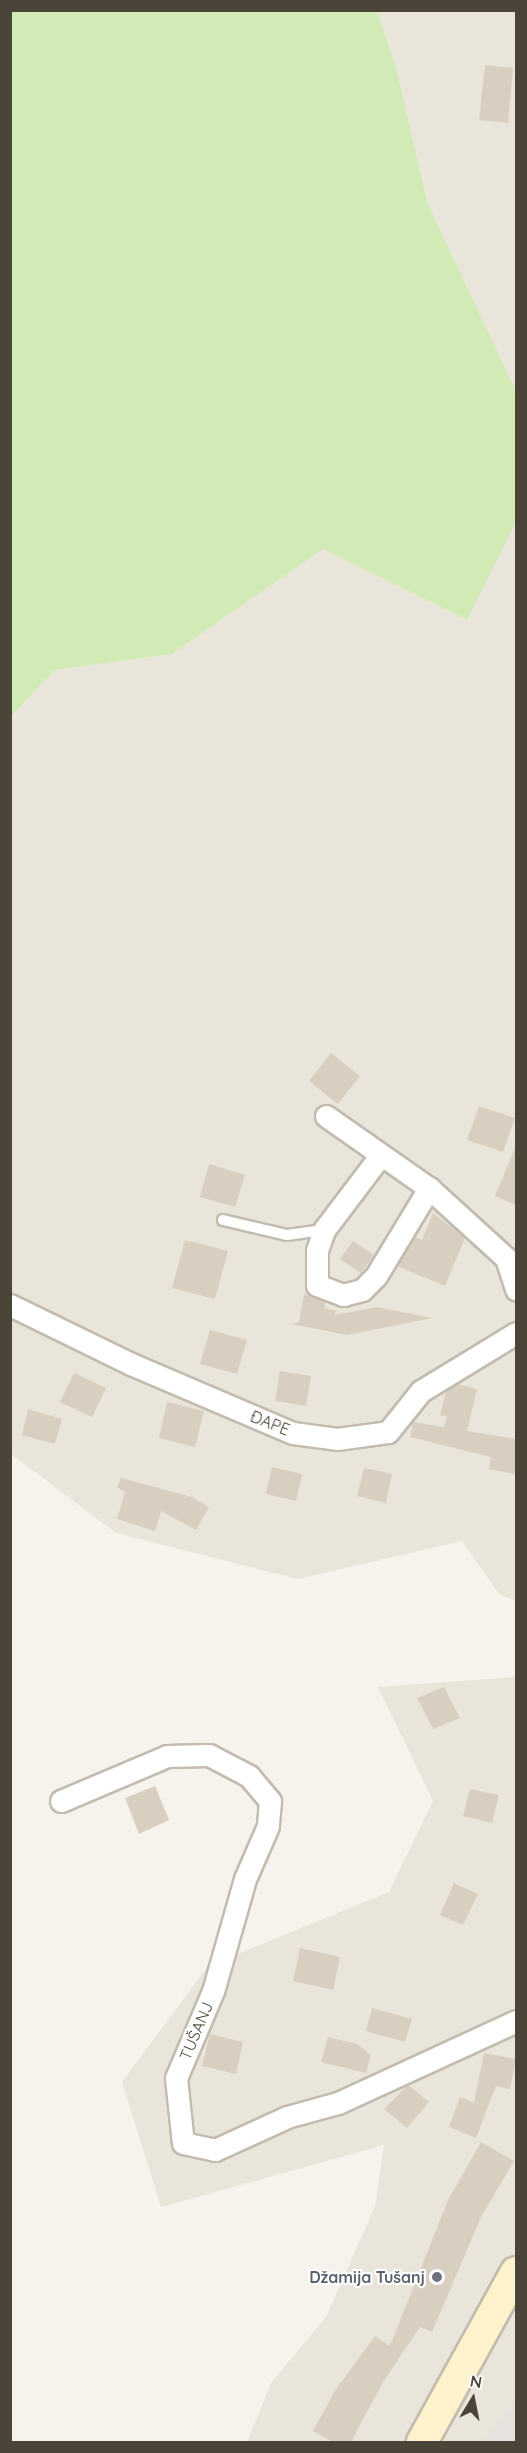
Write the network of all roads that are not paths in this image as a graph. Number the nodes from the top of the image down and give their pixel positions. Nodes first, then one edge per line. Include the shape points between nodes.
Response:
1 (326, 1116) dead end
2 (380, 1156) junction
3 (429, 1188) junction
4 (223, 1220) dead end
5 (324, 1230) junction
6 (516, 1289) edge
7 (10, 1305) edge
8 (516, 1333) edge
9 (61, 1801) dead end
10 (516, 2021) edge
11 (516, 2272) edge
12 (422, 2442) edge

1 - 2 street
2 - 3 street
2 - 5 street
3 - 5 street via 376,1276 362,1290 343,1295 317,1285 317,1250
3 - 6 street via 506,1258
4 - 5 lane via 287,1235
7 - 8 street, ĐAPE via 131,1364 293,1433 337,1439 388,1432 421,1391
9 - 10 street, TUŠANJ via 167,1756 209,1755 249,1776 270,1801 268,1827 245,1879 213,1991 176,2078 183,2143 215,2150 287,2117 338,2103
11 - 12 street

